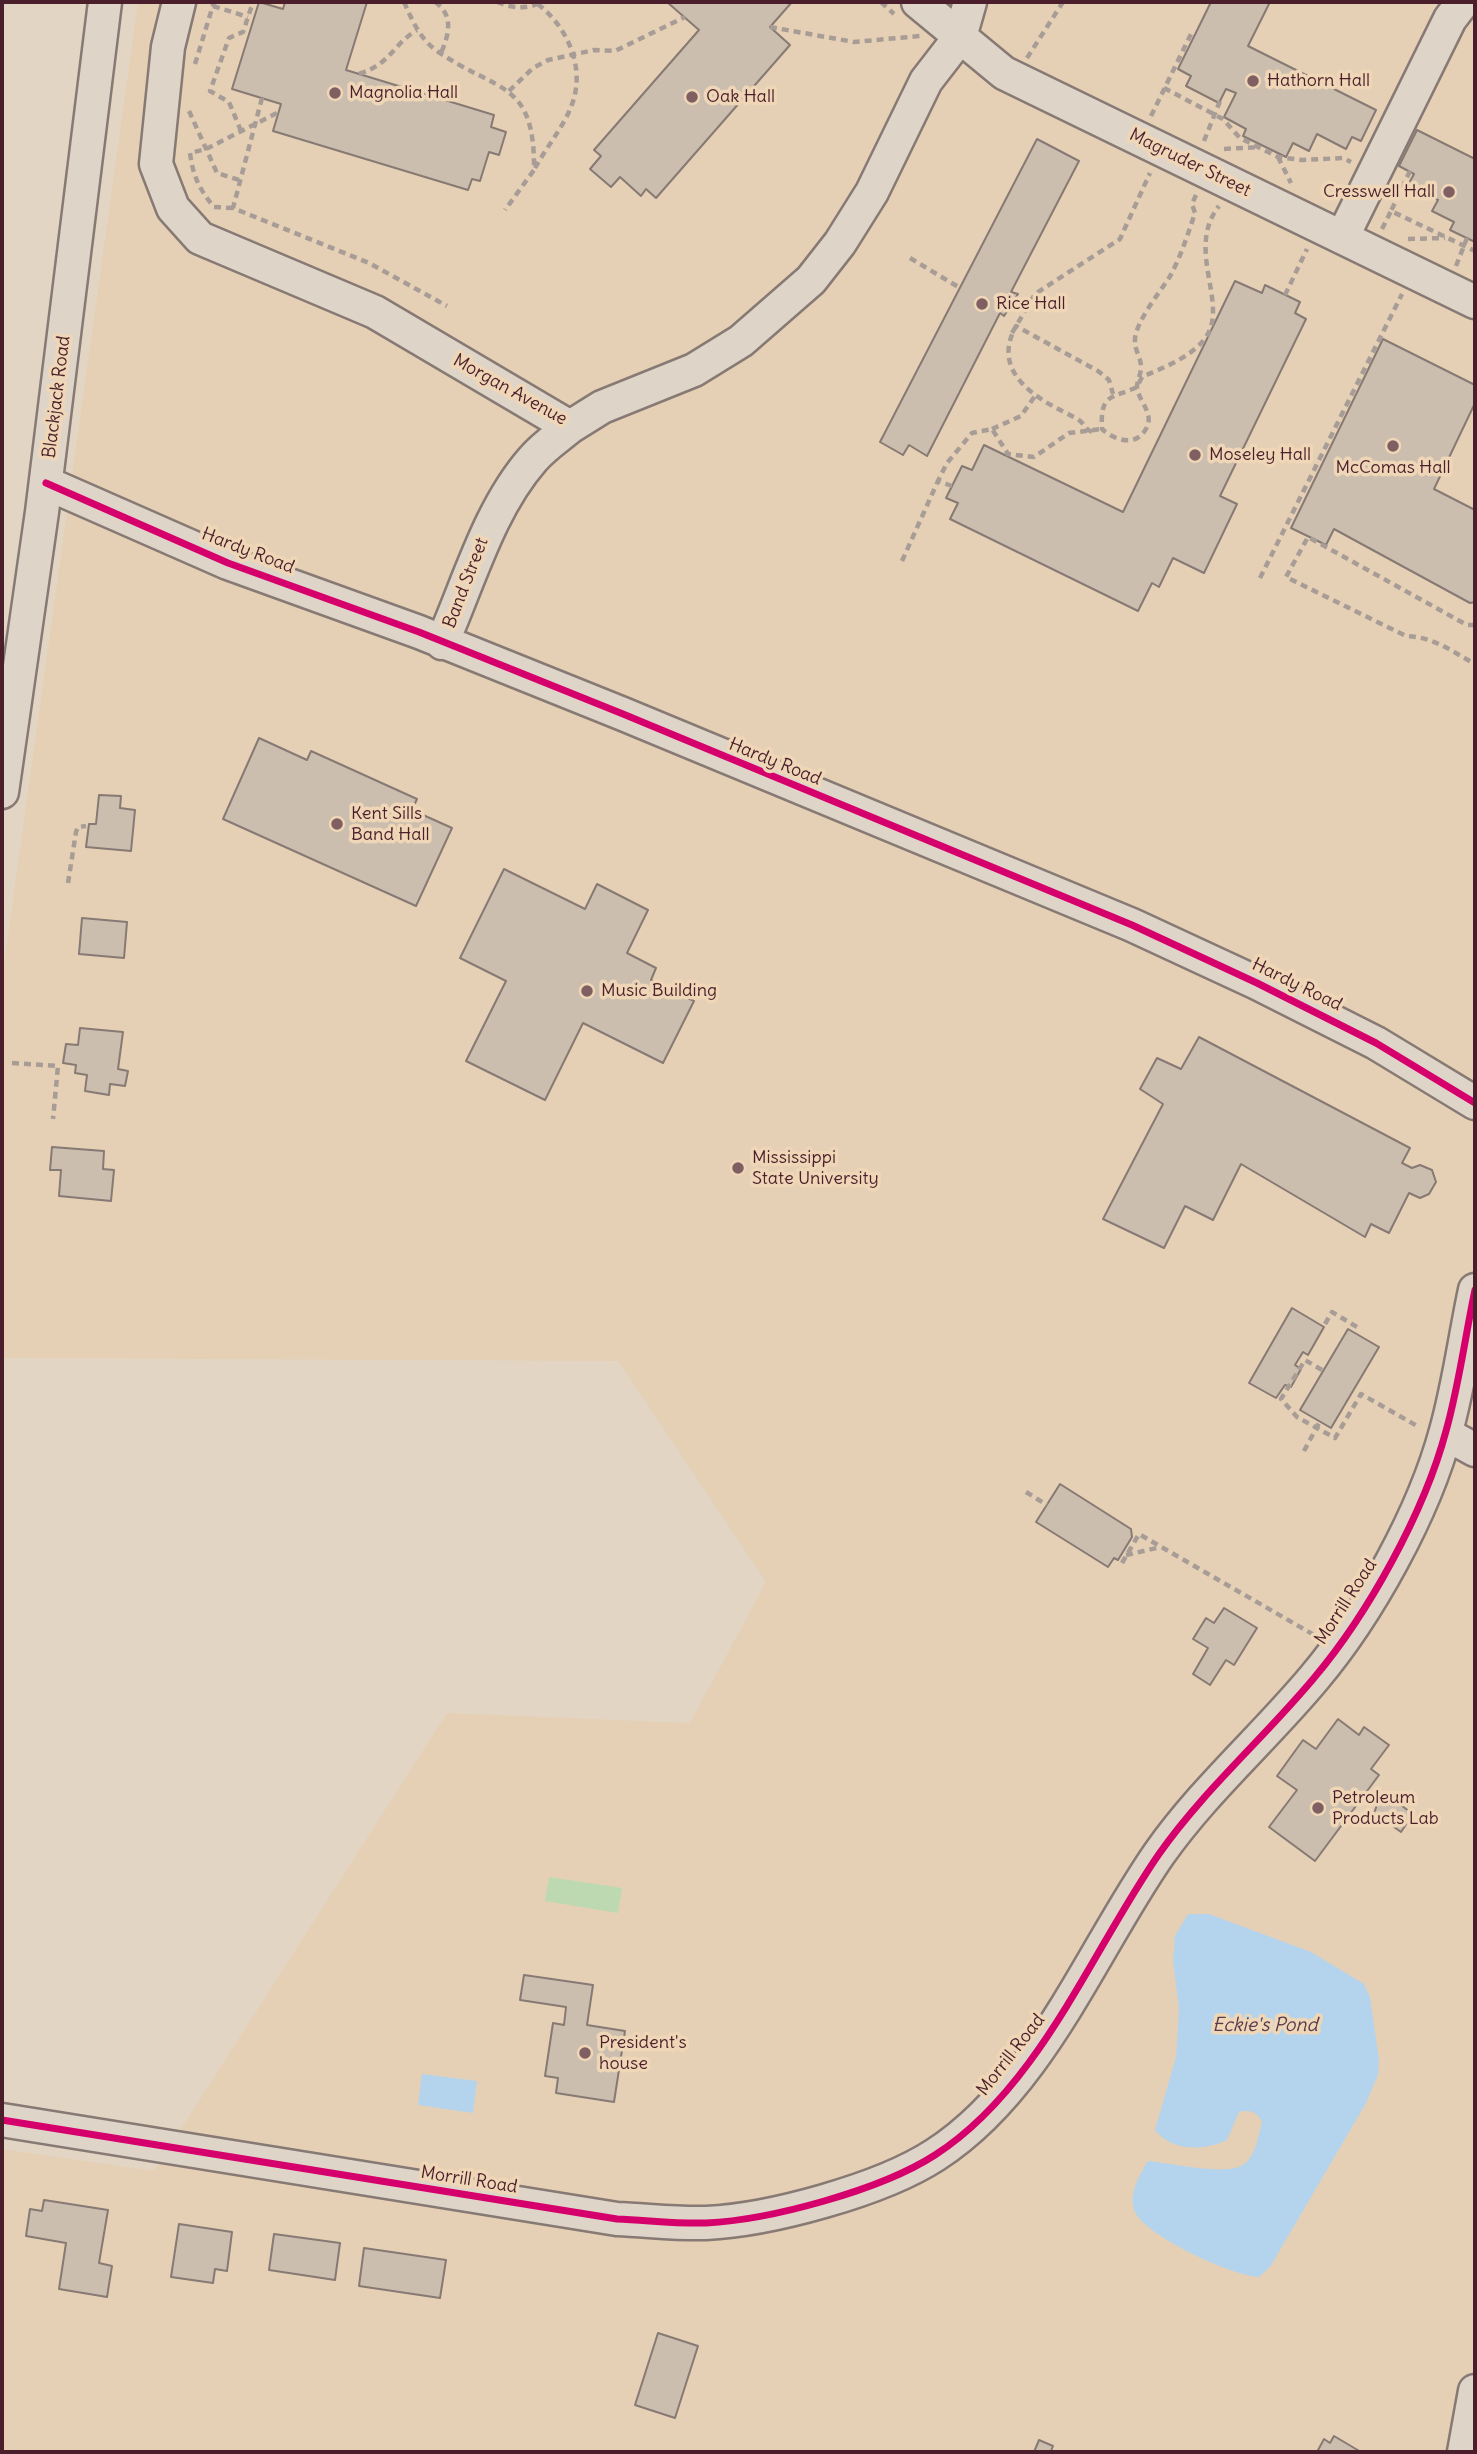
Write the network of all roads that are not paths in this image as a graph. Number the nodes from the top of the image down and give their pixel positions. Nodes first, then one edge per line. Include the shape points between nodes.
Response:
1 (105, 2) edge
2 (179, 2) edge
3 (970, 2) edge
4 (1463, 2) edge
5 (910, 17) edge
6 (953, 47) junction
7 (1349, 234) junction
8 (1475, 302) edge
9 (570, 427) junction
10 (46, 483) junction
11 (442, 643) junction
12 (2, 792) edge
13 (1475, 1104) edge
14 (1475, 1290) edge
15 (1433, 1431) junction
16 (1475, 1450) edge
17 (2, 2120) edge
18 (1475, 2391) edge
19 (1464, 2452) edge

1 - 10 street, Blackjack Road
2 - 9 street, Morgan Avenue via 168,47 156,164 173,208 200,238 375,312
3 - 6 street
4 - 7 street via 1450,19
5 - 6 street, Magruder Street
6 - 7 street, Magruder Street
6 - 9 street, Morgan Avenue via 926,81 872,192 811,280 729,348 694,370 602,407
7 - 8 street, Magruder Street
9 - 11 street, Band Street via 533,458 485,533
10 - 11 street, Hardy Road via 228,563
10 - 12 street, Blackjack Road
11 - 13 street, Hardy Road via 1132,925 1377,1043
14 - 15 street, Morrill Road
15 - 16 street
15 - 17 street, Morrill Road via 1415,1513 1375,1592 1316,1676 1160,1853 1056,2024 991,2108 935,2155 870,2186 802,2208 708,2223 617,2219
18 - 19 street

